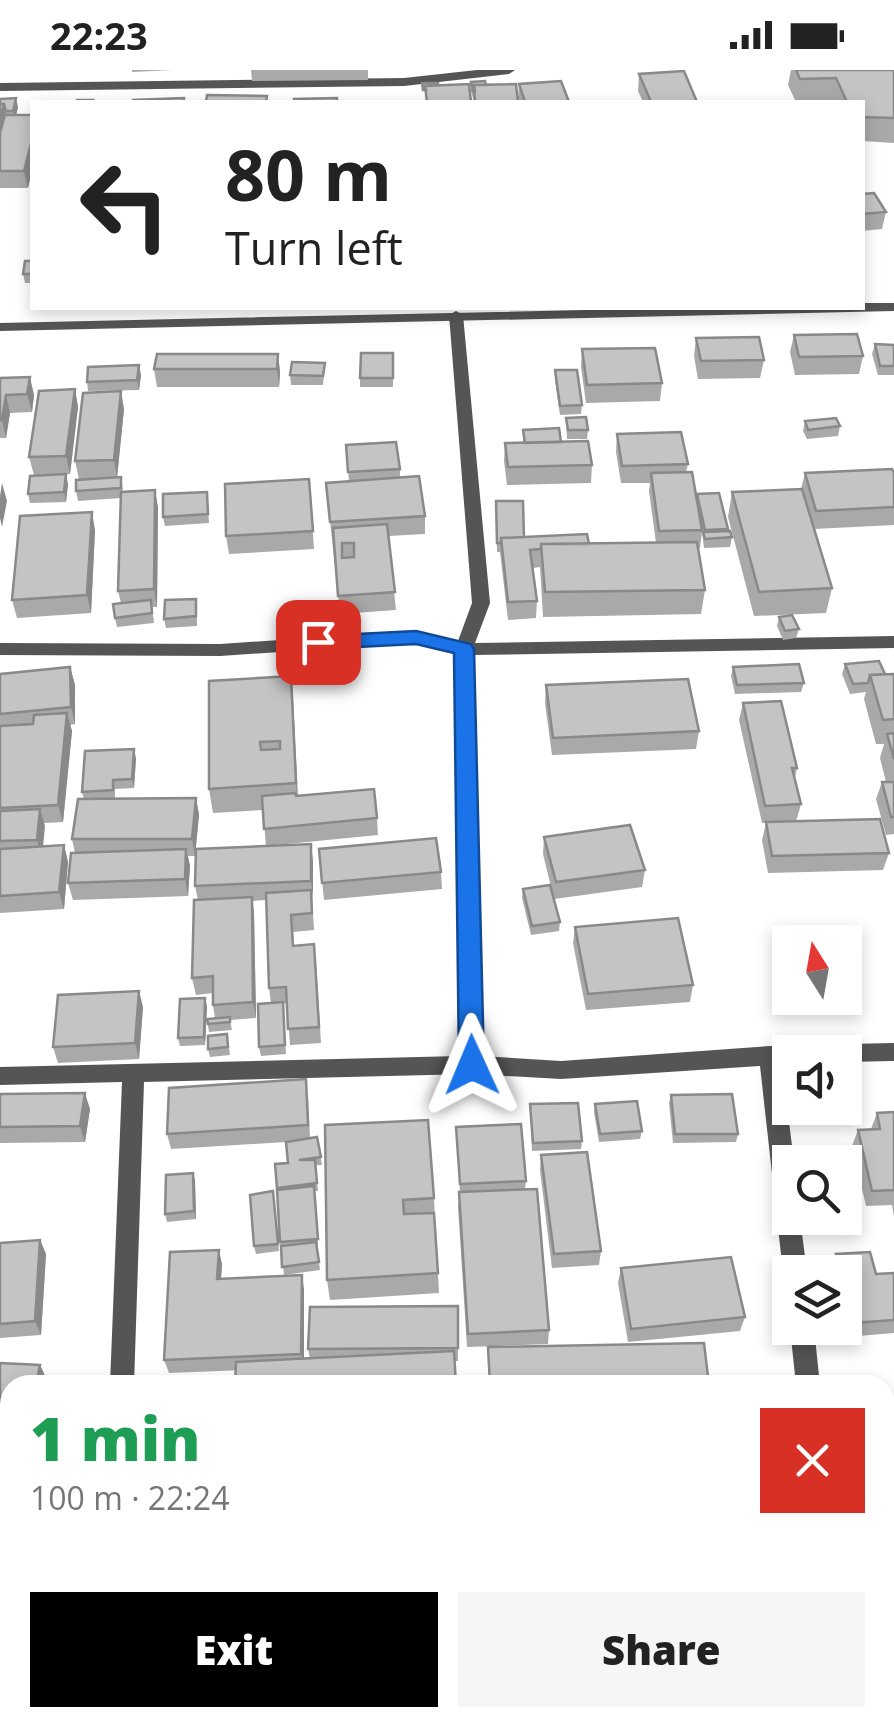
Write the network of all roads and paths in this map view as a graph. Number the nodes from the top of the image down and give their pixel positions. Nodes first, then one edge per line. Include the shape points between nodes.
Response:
1 (51, 70) edge
2 (509, 70) edge
3 (405, 76) edge
4 (47, 85) junction
5 (0, 87) edge
6 (894, 307) edge
7 (865, 308) edge
8 (730, 310) edge
9 (412, 312) edge
10 (456, 315) junction
11 (0, 327) edge
12 (894, 642) edge
13 (0, 649) edge
14 (464, 649) junction
15 (894, 1052) edge
16 (862, 1053) edge
17 (772, 1056) edge
18 (472, 1065) junction
19 (133, 1072) junction
20 (0, 1076) edge
21 (785, 1125) edge
22 (794, 1255) edge
23 (804, 1345) edge
24 (122, 1375) edge
25 (807, 1375) edge

1 - 4 street
2 - 3 street
3 - 4 street
4 - 5 street
6 - 7 street
8 - 10 street
9 - 10 street
9 - 11 street
10 - 14 street via 481,603
12 - 14 street
13 - 14 street via 220,650 416,638
14 - 18 street
15 - 16 street
17 - 18 street via 561,1070
18 - 19 street
19 - 20 street
19 - 24 street
21 - 22 street
23 - 25 street

